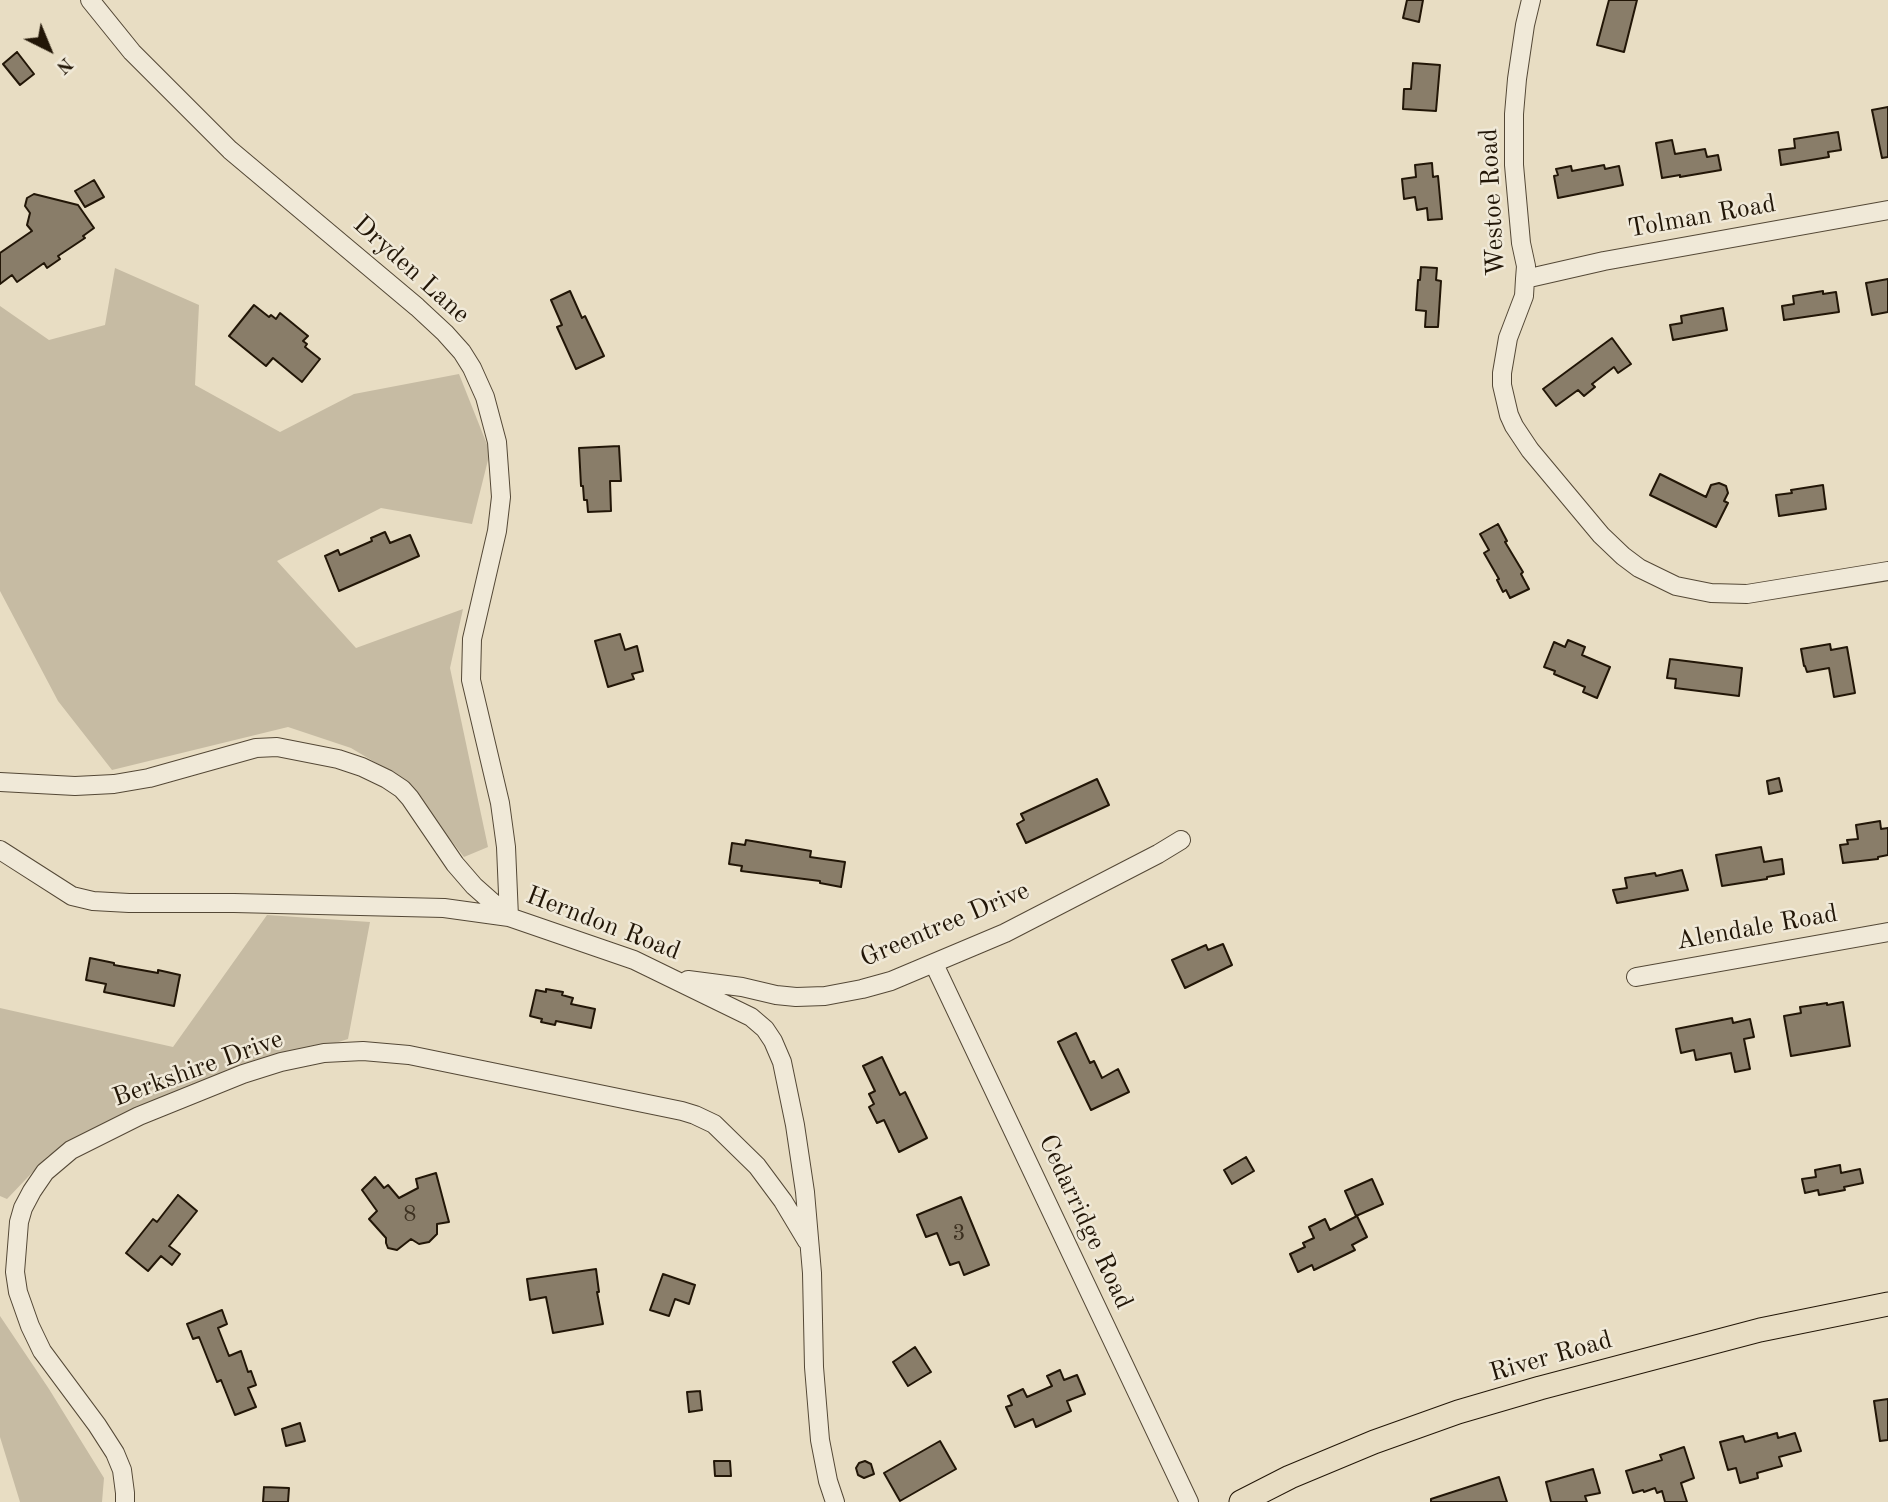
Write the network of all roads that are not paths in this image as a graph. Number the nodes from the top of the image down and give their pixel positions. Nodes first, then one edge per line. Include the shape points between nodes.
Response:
1 (90, 0) edge
2 (1531, 0) edge
3 (1888, 210) edge
4 (1525, 279) junction
5 (1888, 571) edge
6 (0, 782) edge
7 (1181, 840) dead end
8 (0, 850) edge
9 (509, 918) junction
10 (1888, 932) edge
11 (934, 964) junction
12 (1636, 977) dead end
13 (671, 978) junction
14 (808, 1243) junction
15 (1888, 1304) edge
16 (125, 1502) edge
17 (835, 1502) edge
18 (1189, 1502) edge
19 (1241, 1502) edge

1 - 9 street, Dryden Lane via 132,52 230,150 417,307 472,368 497,442 501,497 472,639 471,681 500,803
2 - 4 street, Westoe Road via 1514,114
3 - 4 street, Tolman Road
4 - 5 street, Westoe Road via 1524,296 1504,356 1502,386 1509,415 1530,450 1623,556 1676,586 1711,593 1747,594
6 - 9 street, Herndon Road via 114,784 256,748 277,747 338,759 402,789 455,864
7 - 11 street, Greentree Drive via 1004,933
8 - 9 street via 72,895 93,901 444,908
9 - 13 street, Herndon Road via 634,960
10 - 12 street, Alendale Road
11 - 13 street, Greentree Drive via 891,981 825,996 786,996
11 - 18 street, Cedarridge Road
13 - 14 street, Herndon Road via 751,1017 773,1041 795,1125
14 - 16 street, Berkshire Drive via 757,1166 714,1124 682,1111 409,1055 363,1051 324,1053 243,1074 139,1116 71,1150 45,1172 23,1208 15,1272 18,1292 43,1351 115,1453
14 - 17 street, Herndon Road via 820,1440
15 - 19 main road, River Road via 1760,1330 1458,1412 1374,1442

